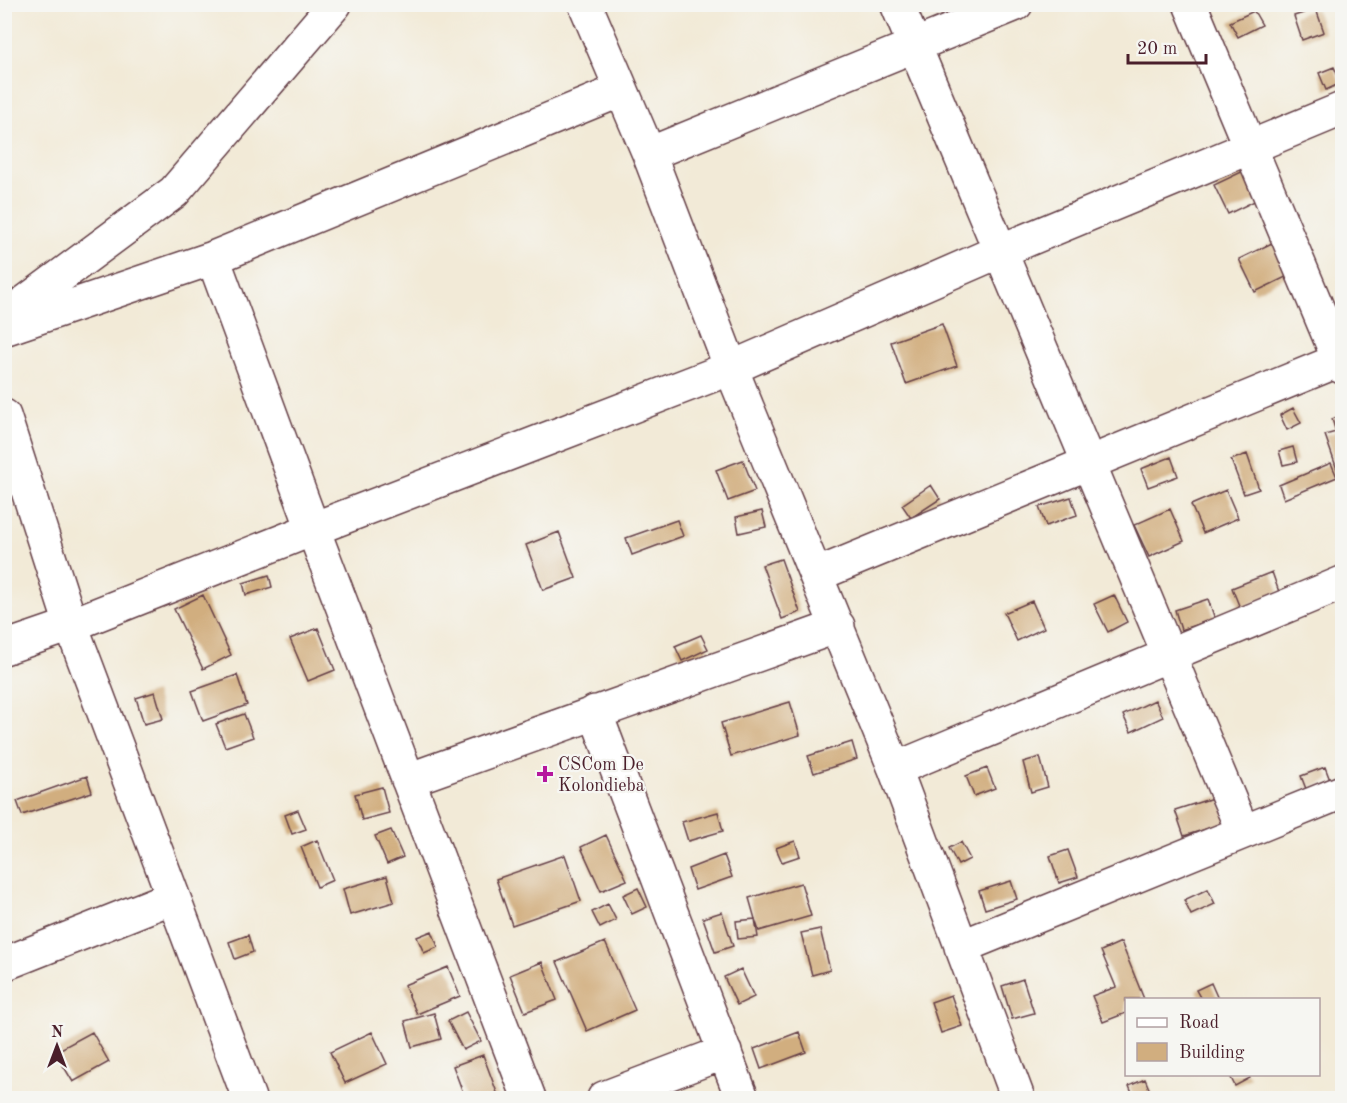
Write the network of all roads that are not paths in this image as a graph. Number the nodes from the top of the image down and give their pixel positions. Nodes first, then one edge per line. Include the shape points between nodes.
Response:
1 (335, 4) edge
2 (585, 4) edge
3 (897, 4) edge
4 (1016, 4) edge
5 (1190, 4) edge
6 (914, 46) junction
7 (621, 90) junction
8 (1342, 109) edge
9 (1250, 147) junction
10 (649, 154) junction
11 (1000, 251) junction
12 (213, 258) junction
13 (4, 318) edge
14 (4, 329) edge
15 (1341, 362) edge
16 (731, 368) junction
17 (4, 416) edge
18 (1089, 464) junction
19 (313, 529) junction
20 (816, 575) junction
21 (1342, 583) edge
22 (71, 626) junction
23 (838, 626) junction
24 (4, 648) edge
25 (1169, 655) junction
26 (595, 712) junction
27 (895, 769) junction
28 (408, 780) junction
29 (1342, 792) edge
30 (1243, 832) junction
31 (173, 897) junction
32 (961, 947) junction
33 (4, 963) edge
34 (725, 1052) junction
35 (249, 1098) edge
36 (529, 1098) edge
37 (604, 1098) edge
38 (742, 1098) edge
39 (1018, 1098) edge

1 - 13 street via 174,192
2 - 7 street
3 - 6 street
4 - 6 street
5 - 9 street
6 - 10 street
6 - 11 street
7 - 10 street
7 - 12 street
8 - 9 street
9 - 11 street
9 - 15 street
10 - 16 street
11 - 16 street
11 - 18 street
12 - 14 street
12 - 19 street
15 - 18 street
16 - 19 street
16 - 20 street
17 - 22 street
18 - 20 street
18 - 25 street
19 - 22 street
19 - 28 street
20 - 23 street
21 - 25 street
22 - 24 street
22 - 31 street
23 - 26 street
23 - 27 street
25 - 27 street
25 - 30 street
26 - 28 street
26 - 34 street
27 - 32 street
28 - 36 street
29 - 30 street
30 - 32 street
31 - 33 street
31 - 35 street
32 - 39 street
34 - 37 street
34 - 38 street

